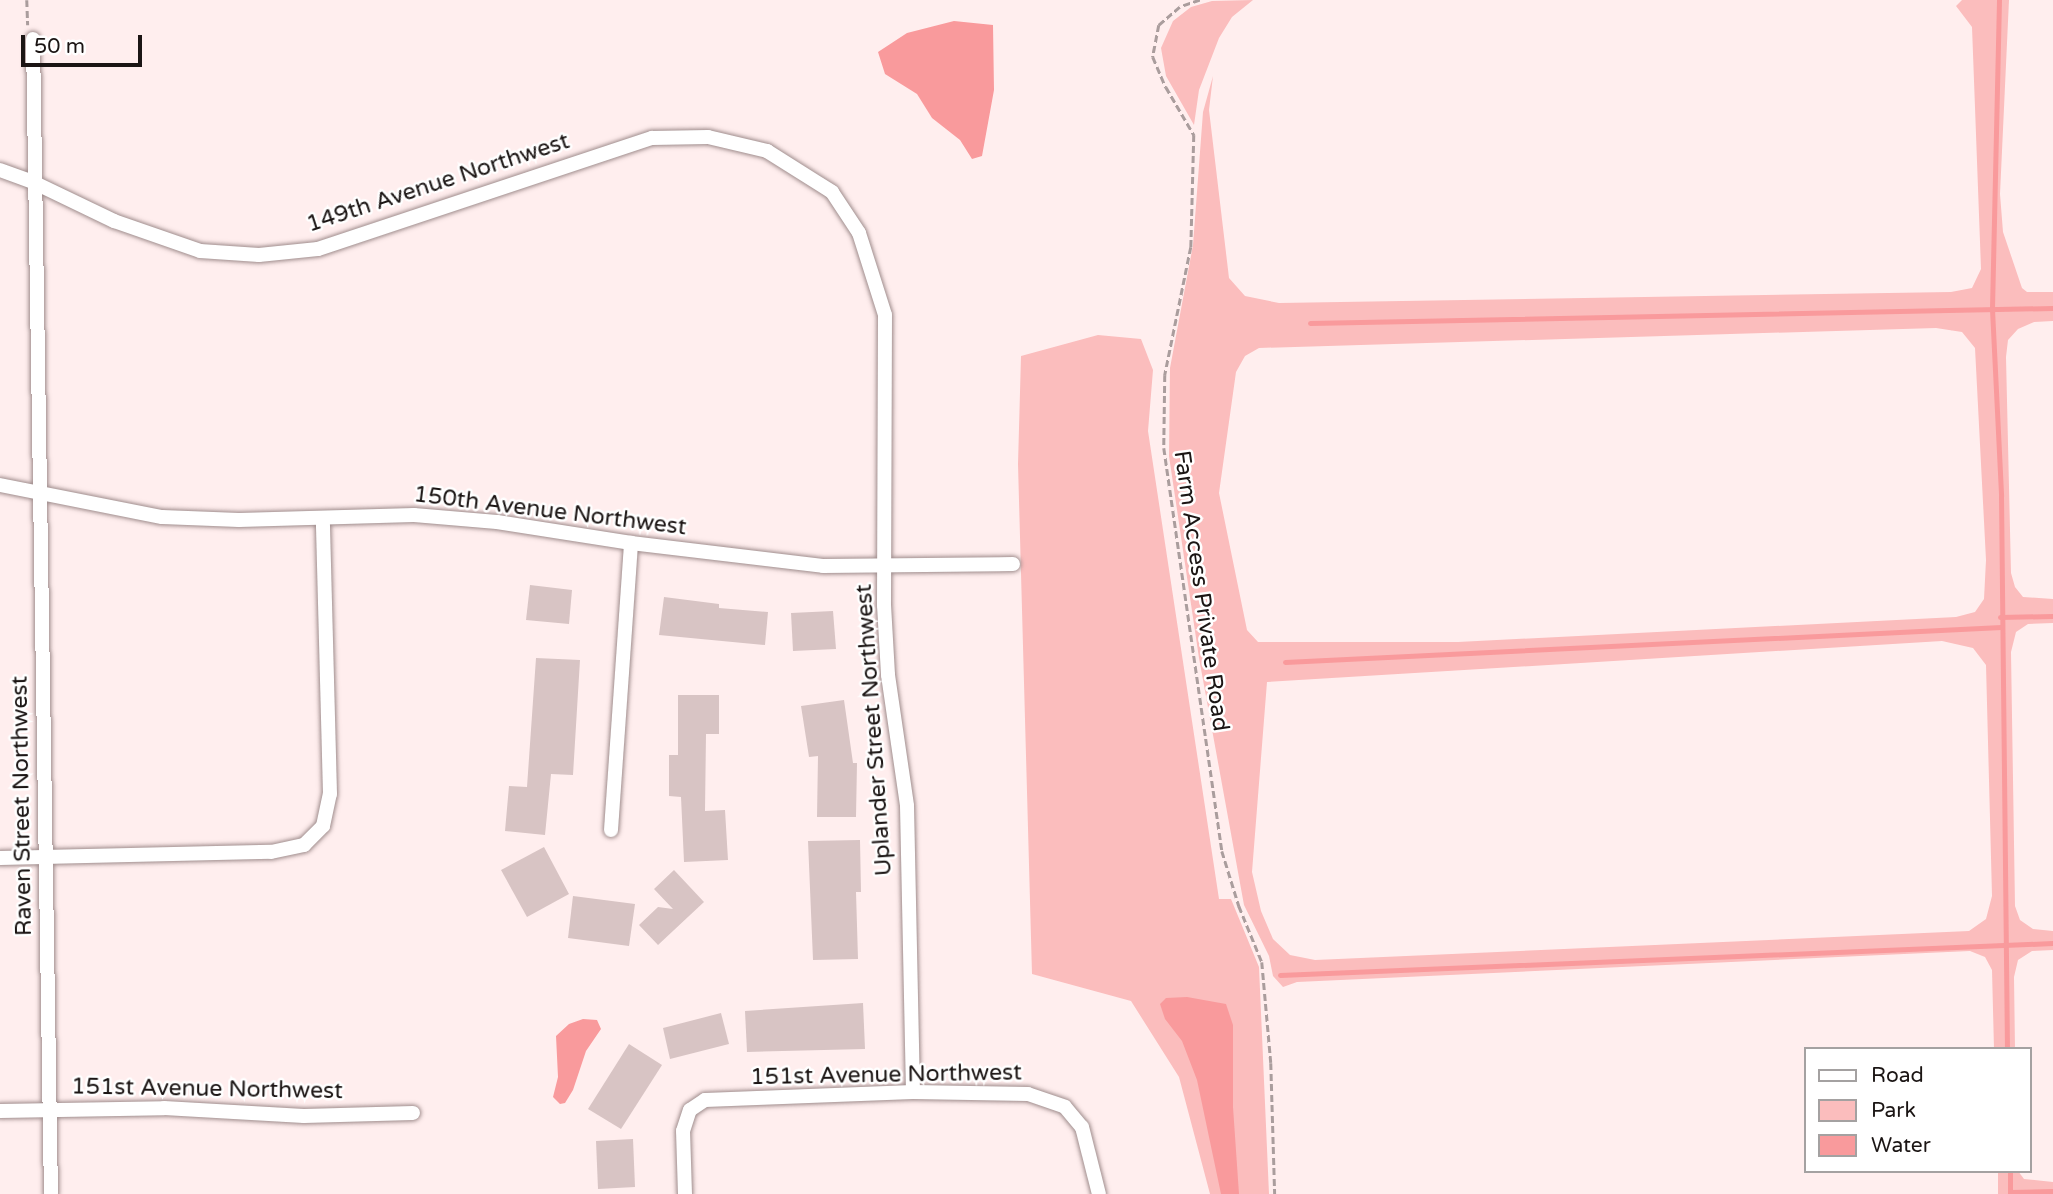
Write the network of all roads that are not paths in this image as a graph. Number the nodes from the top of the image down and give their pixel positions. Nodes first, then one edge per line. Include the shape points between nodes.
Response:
1 (33, 39) road end
2 (0, 170) edge
3 (812, 177) joint
4 (35, 183) junction
5 (0, 485) edge
6 (39, 492) junction
7 (323, 519) junction
8 (631, 543) junction
9 (1013, 564) dead end
10 (884, 565) junction
11 (611, 830) dead end
12 (46, 856) junction
13 (0, 858) edge
14 (913, 1092) junction
15 (48, 1109) junction
16 (0, 1111) edge
17 (413, 1113) dead end
18 (51, 1194) edge
19 (685, 1194) edge
20 (1099, 1194) edge

1 - 4 street, Raven Street Northwest
2 - 4 street, 149th Avenue Northwest
3 - 4 street, 149th Avenue Northwest via 767,151 708,138 652,138 318,250 259,255 200,251 114,221
3 - 10 street, Uplander Street Northwest via 832,192 859,233 885,315
4 - 6 street, Raven Street Northwest
5 - 6 street, 150th Avenue Northwest
6 - 7 street, 150th Avenue Northwest via 162,517
6 - 12 street, Raven Street Northwest
7 - 8 street, 150th Avenue Northwest via 414,515 497,522
7 - 12 street via 330,794 323,826 304,845 271,852
8 - 10 street, 150th Avenue Northwest via 823,566
8 - 11 street
9 - 10 street, 150th Avenue Northwest
10 - 14 street, Uplander Street Northwest via 888,675 907,806
12 - 13 street
12 - 15 street, Raven Street Northwest
14 - 19 street, 151st Avenue Northwest via 705,1100 690,1110 683,1131
14 - 20 street, 151st Avenue Northwest via 1028,1094 1065,1107 1082,1127
15 - 16 street, 151st Avenue Northwest
15 - 17 street, 151st Avenue Northwest via 164,1108 304,1116
15 - 18 street, Raven Street Northwest

